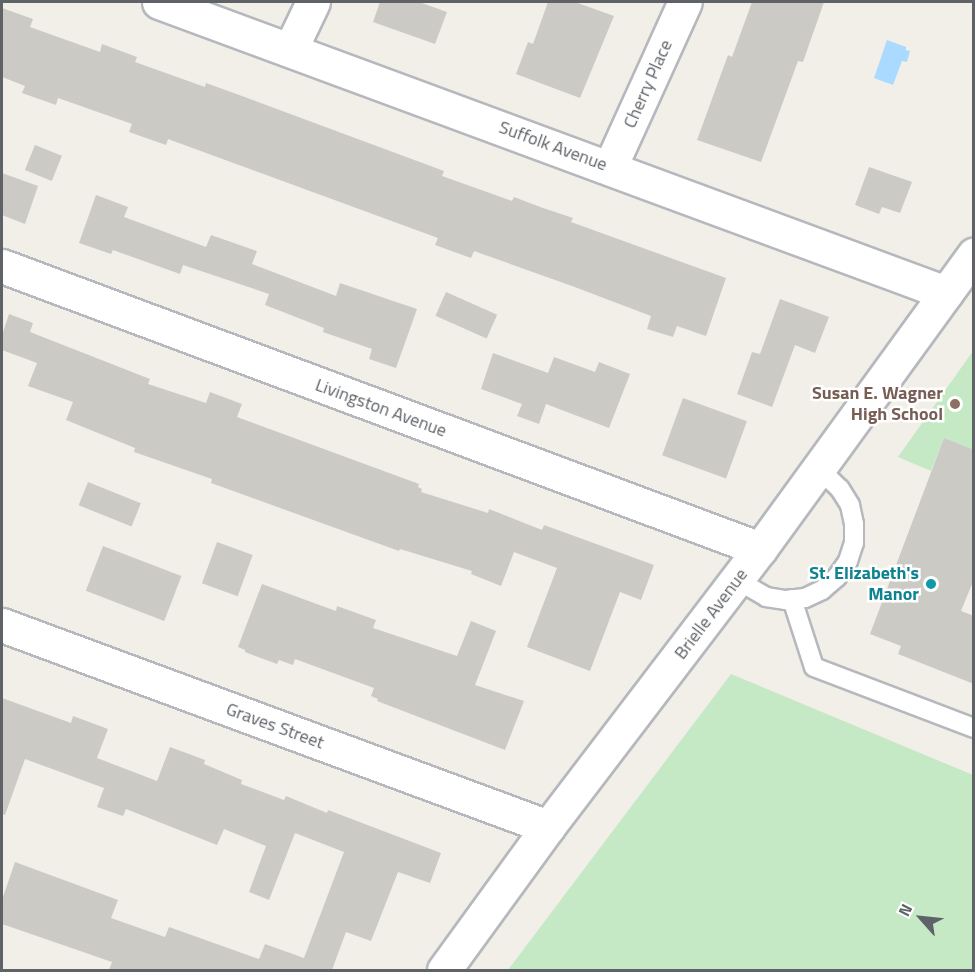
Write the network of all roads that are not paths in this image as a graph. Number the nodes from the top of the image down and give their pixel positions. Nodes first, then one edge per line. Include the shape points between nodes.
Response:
1 (159, 2) edge
2 (313, 2) edge
3 (685, 2) edge
4 (290, 50) junction
5 (610, 167) junction
6 (974, 254) edge
7 (2, 266) edge
8 (946, 293) junction
9 (818, 468) junction
10 (760, 549) junction
11 (737, 580) junction
12 (792, 599) junction
13 (2, 625) edge
14 (974, 728) edge
15 (548, 827) junction
16 (444, 970) edge

1 - 4 street, Suffolk Avenue
2 - 4 street
3 - 5 street, Cherry Place
4 - 5 street, Suffolk Avenue
5 - 8 street, Suffolk Avenue
6 - 8 street, Brielle Avenue
7 - 10 street, Livingston Avenue
8 - 9 street, Brielle Avenue
9 - 10 street, Brielle Avenue
9 - 12 lane via 850,505 854,543 837,577 822,590
10 - 11 street, Brielle Avenue
11 - 12 lane via 766,597
11 - 15 street, Brielle Avenue
12 - 14 lane via 814,667
13 - 15 street, Graves Street
15 - 16 street, Brielle Avenue

